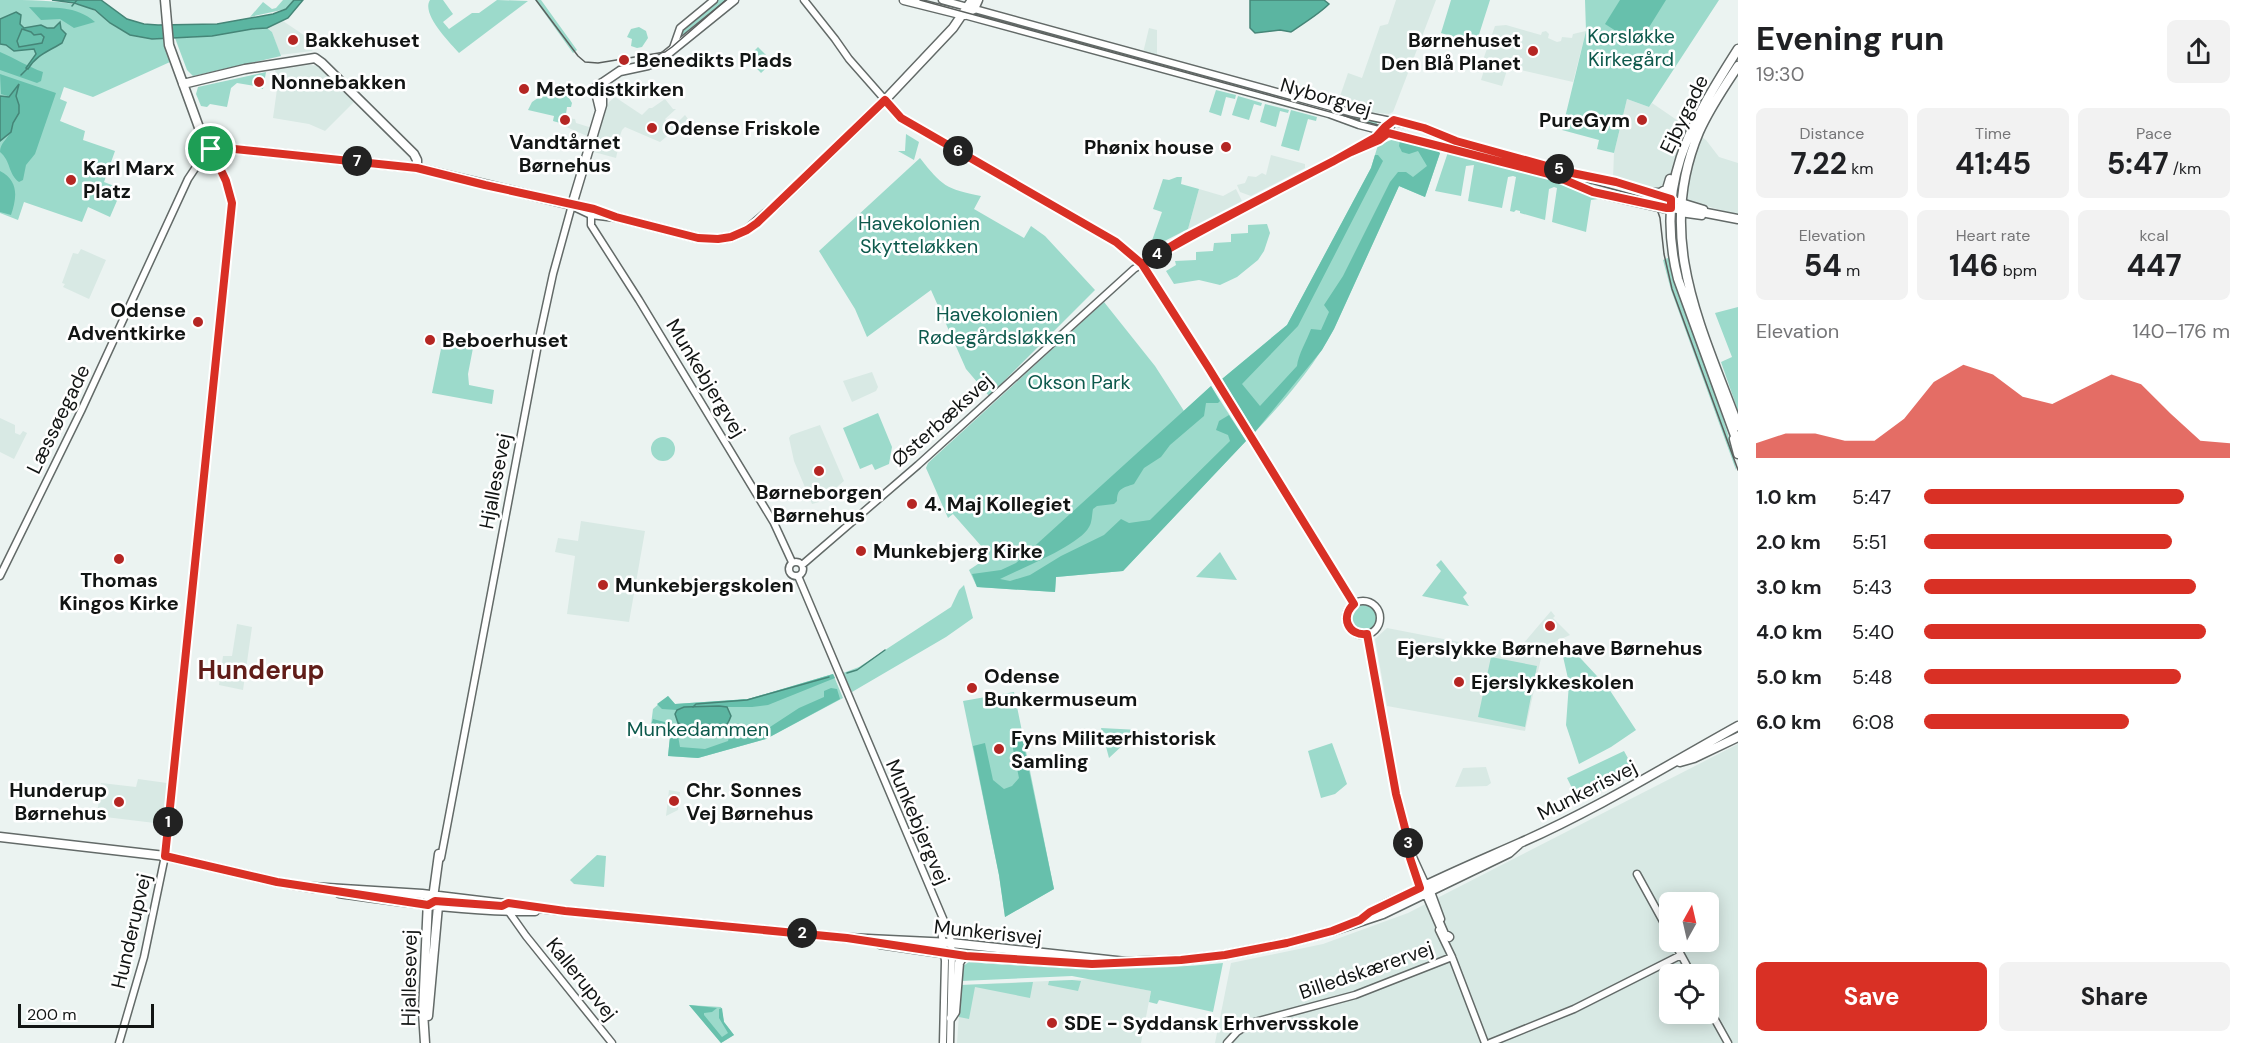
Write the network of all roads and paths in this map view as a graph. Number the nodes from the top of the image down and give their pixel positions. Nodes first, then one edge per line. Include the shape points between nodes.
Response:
1 (165, 0) edge
2 (714, 0) edge
3 (734, 0) edge
4 (804, 0) edge
5 (904, 0) edge
6 (942, 0) edge
7 (978, 0) edge
8 (970, 8) edge
9 (1738, 49) edge
10 (670, 53) junction
11 (1738, 66) edge
12 (185, 83) junction
13 (885, 100) junction
14 (1394, 120) junction
15 (1385, 132) junction
16 (211, 149) junction
17 (1682, 151) junction
18 (417, 168) junction
19 (1593, 192) joint
20 (1653, 193) junction
21 (572, 205) junction
22 (1676, 207) junction
23 (591, 214) junction
24 (616, 217) junction
25 (1738, 221) edge
26 (1142, 264) junction
27 (1735, 428) edge
28 (1738, 444) edge
29 (1738, 454) edge
30 (792, 562) junction
31 (802, 565) junction
32 (0, 576) edge
33 (798, 576) junction
34 (1354, 604) junction
35 (1367, 634) junction
36 (1738, 726) edge
37 (1738, 732) edge
38 (1738, 737) edge
39 (1720, 746) junction
40 (1671, 765) junction
41 (0, 837) edge
42 (442, 843) junction
43 (1519, 844) junction
44 (1411, 853) joint
45 (439, 854) joint
46 (165, 856) junction
47 (1637, 874) dead end
48 (311, 887) junction
49 (1426, 890) junction
50 (433, 900) junction
51 (509, 908) junction
52 (521, 911) junction
53 (565, 911) junction
54 (1659, 914) edge
55 (1360, 920) junction
56 (526, 936) junction
57 (1449, 937) joint
58 (847, 938) junction
59 (948, 949) junction
60 (1679, 952) edge
61 (1451, 955) junction
62 (1681, 955) junction
63 (963, 956) junction
64 (1126, 962) junction
65 (1686, 964) edge
66 (951, 1018) junction
67 (1717, 1024) edge
68 (119, 1043) edge
69 (612, 1043) edge
70 (943, 1043) edge
71 (950, 1043) edge
72 (1227, 1043) edge
73 (1485, 1043) edge
74 (1490, 1043) edge
75 (1728, 1043) edge

1 - 12 main road, Hunderupvej via 169,41
2 - 10 street via 680,28
3 - 10 main road
4 - 13 street
5 - 8 main road, Nyborgvej
6 - 8 street, Nyborgvej
7 - 8 main road
8 - 13 main road
8 - 14 street, Nyborgvej via 1353,113
8 - 15 street, Nyborgvej
9 - 17 main road, Ejbygade via 1699,111
10 - 21 main road, Hjallesevej via 648,65 620,71 599,85 600,109
11 - 22 main road, Ejbygade via 1699,132
12 - 16 main road, Hunderupvej
12 - 18 main road via 315,58 414,154
13 - 24 main road via 776,205 747,230 731,237 708,239
13 - 26 street via 901,118 1116,242
14 - 15 street, Østerbæksvej
14 - 20 street, Nyborgvej via 1467,144
15 - 19 street, Nyborgvej via 1553,175
15 - 26 street, Østerbæksvej
16 - 18 main road
16 - 32 street, Læssøegade via 188,179
16 - 46 street, Hunderupvej via 232,203
17 - 20 main road via 1674,161 1667,189
17 - 22 main road, Ejbygade
18 - 21 main road
19 - 22 main road
20 - 22 street, Nyborgvej
21 - 23 main road
21 - 24 main road
21 - 42 street, Hjallesevej via 540,334
22 - 25 main road
22 - 27 main road via 1690,292
22 - 27 main road via 1671,244 1678,279
23 - 24 main road
23 - 30 street, Munkebjergvej via 591,225 771,518
26 - 31 street, Østerbæksvej
26 - 34 street
27 - 28 main road
27 - 29 main road
30 - 31 street
30 - 33 street via 789,572
31 - 33 street
33 - 59 street, Munkebjergvej via 950,935
34 - 35 street via 1347,613 1348,624 1355,633
34 - 35 street via 1368,602 1379,612 1378,626
35 - 44 street via 1396,794
36 - 40 main road, Munkerisvej
37 - 39 main road
38 - 39 main road, Munkerisvej
39 - 40 main road, Munkerisvej
40 - 43 main road, Munkerisvej
41 - 46 main road
42 - 45 street, Hjallesevej
42 - 50 street, Hjallesevej
43 - 49 main road, Munkerisvej
43 - 49 main road, Munkerisvej via 1509,853
44 - 49 main road
45 - 50 main road
46 - 48 main road
46 - 68 street, Hunderupvej via 144,957
47 - 54 street
48 - 50 main road via 372,889
48 - 50 main road via 366,897 373,894
49 - 55 main road, Munkerisvej via 1370,912
49 - 55 main road, Munkerisvej via 1383,914
49 - 57 main road via 1444,934
49 - 61 street
50 - 50 main road, Hjallesevej via 433,960 425,1043 423,1012
50 - 51 main road, Munkerisvej
51 - 52 main road, Munkerisvej
51 - 53 main road, Munkerisvej
51 - 56 street, Kallerupvej
52 - 53 main road, Munkerisvej
52 - 56 street, Kallerupvej via 520,922
53 - 58 main road, Munkerisvej
55 - 64 main road, Munkerisvej via 1257,950 1181,960
56 - 69 street, Kallerupvej
57 - 61 street
58 - 59 main road, Munkerisvej
58 - 59 main road, Munkerisvej
59 - 63 main road, Munkerisvej
59 - 64 main road, Munkerisvej via 1010,954 1022,951
59 - 66 street, Munkebjergvej
59 - 70 street, Munkebjergvej
60 - 62 street
61 - 72 street, Billedskærervej via 1355,995 1251,1023
61 - 73 street
62 - 65 street
62 - 74 street via 1602,996
63 - 64 main road, Munkerisvej via 1070,963
63 - 66 main road
66 - 71 street, Munkebjergvej
67 - 75 street

